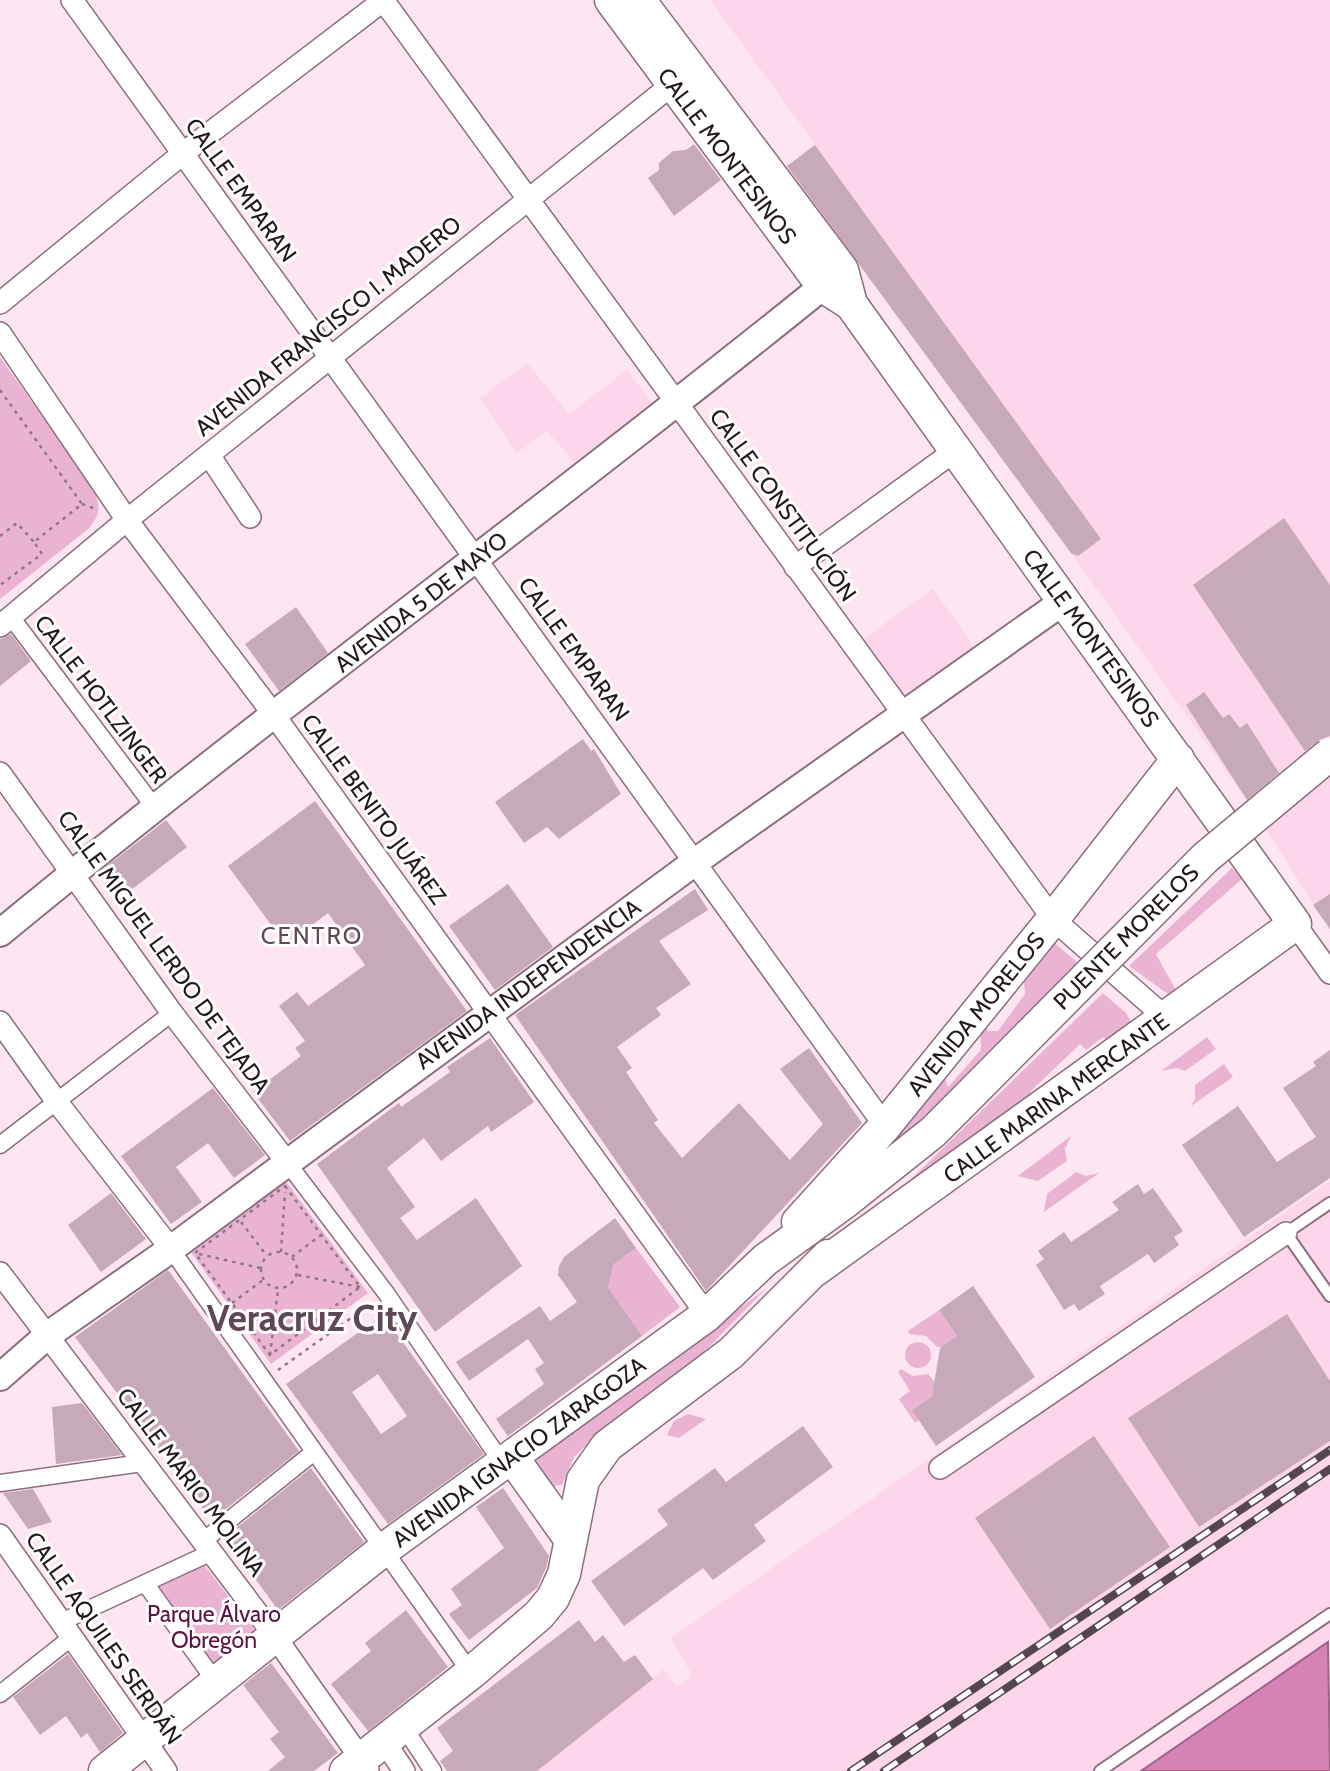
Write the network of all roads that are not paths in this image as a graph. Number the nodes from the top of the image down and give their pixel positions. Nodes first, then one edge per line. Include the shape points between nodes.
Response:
1 (72, 0) edge
2 (384, 0) edge
3 (611, 0) edge
4 (639, 0) edge
5 (682, 77) junction
6 (181, 155) junction
7 (528, 199) junction
8 (833, 278) junction
9 (0, 303) edge
10 (0, 333) edge
11 (331, 356) junction
12 (676, 404) junction
13 (956, 450) junction
14 (209, 455) junction
15 (250, 517) dead end
16 (127, 520) junction
17 (476, 559) junction
18 (795, 567) junction
19 (1064, 601) junction
20 (5, 622) edge
21 (274, 715) junction
22 (904, 717) junction
23 (1330, 754) edge
24 (1178, 759) junction
25 (0, 773) edge
26 (155, 808) junction
27 (695, 862) junction
28 (74, 872) junction
29 (1053, 919) junction
30 (1295, 923) junction
31 (0, 933) edge
32 (1330, 973) edge
33 (172, 1013) junction
34 (488, 1014) junction
35 (1166, 1018) junction
36 (0, 1022) edge
37 (57, 1102) junction
38 (885, 1126) junction
39 (933, 1132) junction
40 (0, 1145) edge
41 (286, 1174) junction
42 (1330, 1203) edge
43 (1286, 1233) junction
44 (183, 1251) junction
45 (765, 1260) junction
46 (815, 1270) junction
47 (0, 1273) edge
48 (1330, 1296) edge
49 (707, 1315) junction
50 (48, 1335) junction
51 (0, 1377) edge
52 (314, 1452) junction
53 (508, 1460) junction
54 (142, 1463) junction
55 (940, 1468) dead end
56 (0, 1483) edge
57 (0, 1535) edge
58 (571, 1540) junction
59 (206, 1548) junction
60 (383, 1550) junction
61 (145, 1583) junction
62 (1330, 1614) edge
63 (66, 1630) junction
64 (275, 1635) junction
65 (471, 1673) junction
66 (215, 1681) junction
67 (0, 1694) edge
68 (144, 1741) junction
69 (373, 1754) edge
70 (105, 1771) edge
71 (166, 1771) edge
72 (404, 1771) edge
73 (433, 1771) edge
74 (1100, 1771) edge

1 - 6 street, CALLE EMPARAN
2 - 6 street
2 - 7 street, CALLE CONSTITUCIÓN
3 - 5 main road, CALLE MONTESINOS
4 - 5 main road, CALLE MONTESINOS
5 - 7 street, AVENIDA FRANCISCO I. MADERO
5 - 8 main road, CALLE MONTESINOS
6 - 9 street
6 - 11 street, CALLE EMPARAN
7 - 11 street, AVENIDA FRANCISCO I. MADERO
7 - 12 street, CALLE CONSTITUCIÓN
8 - 12 street, AVENIDA 5 DE MAYO
8 - 13 main road, CALLE MONTESINOS
10 - 16 street, CALLE BENITO JUÁREZ
11 - 14 street, AVENIDA FRANCISCO I. MADERO
11 - 17 street, CALLE EMPARAN
12 - 17 street, AVENIDA 5 DE MAYO
12 - 18 street, CALLE CONSTITUCIÓN
13 - 18 street
13 - 19 main road, CALLE MONTESINOS
14 - 15 street
14 - 16 street, AVENIDA FRANCISCO I. MADERO
16 - 20 street, AVENIDA FRANCISCO I. MADERO
16 - 21 street, CALLE BENITO JUÁREZ
17 - 21 street, AVENIDA 5 DE MAYO
17 - 27 street, CALLE EMPARAN
18 - 22 street, CALLE CONSTITUCIÓN
19 - 22 street, AVENIDA INDEPENDENCIA
19 - 24 main road, CALLE MONTESINOS
20 - 26 street, CALLE HOTLZINGER
21 - 26 street, AVENIDA 5 DE MAYO
21 - 34 street, CALLE BENITO JUÁREZ
22 - 27 street, AVENIDA INDEPENDENCIA
22 - 29 street, CALLE CONSTITUCIÓN
23 - 39 main road, PUENTE MORELOS, bridge via 1205,858
24 - 29 main road, AVENIDA MORELOS
24 - 30 main road, CALLE MONTESINOS
25 - 28 street, CALLE MIGUEL LERDO DE TEJADA
26 - 28 street, AVENIDA 5 DE MAYO
27 - 34 street, AVENIDA INDEPENDENCIA
27 - 38 street, CALLE EMPARAN
28 - 31 street, AVENIDA 5 DE MAYO
28 - 33 street, CALLE MIGUEL LERDO DE TEJADA
29 - 35 street, CALLE CONSTITUCIÓN
29 - 38 main road, AVENIDA MORELOS
30 - 32 street, CALLE MONTESINOS
30 - 35 main road, CALLE MARINA MERCANTE
33 - 37 street
33 - 41 street, CALLE MIGUEL LERDO DE TEJADA
34 - 41 street, AVENIDA INDEPENDENCIA
34 - 49 street, CALLE BENITO JUÁREZ
35 - 46 main road, CALLE MARINA MERCANTE
36 - 37 street
37 - 40 street
37 - 44 street
38 - 45 main road, AVENIDA MORELOS
39 - 45 main road, AVENIDA IGNACIO ZARAGOZA
39 - 46 main road, CALLE MARINA MERCANTE via 901,1177
41 - 44 street, AVENIDA INDEPENDENCIA
41 - 53 street via 328,1230 386,1293
42 - 43 lane
43 - 48 lane
43 - 55 street
44 - 50 street, AVENIDA INDEPENDENCIA
44 - 52 street via 217,1314
45 - 49 main road, AVENIDA IGNACIO ZARAGOZA
46 - 58 main road, CALLE MARINA MERCANTE via 731,1353 607,1446 583,1479
47 - 50 street, CALLE MARIO MOLINA
49 - 53 main road, AVENIDA IGNACIO ZARAGOZA
50 - 51 street, AVENIDA INDEPENDENCIA
50 - 54 street, CALLE MARIO MOLINA
52 - 59 street
52 - 60 street
53 - 58 main road
53 - 60 main road, AVENIDA IGNACIO ZARAGOZA
54 - 56 street
54 - 59 street, CALLE MARIO MOLINA
57 - 63 street, CALLE AQUILES SERDÁN
58 - 65 main road, CALLE MARINA MERCANTE via 553,1598
59 - 61 street
59 - 64 street, CALLE MARIO MOLINA
60 - 64 main road, AVENIDA IGNACIO ZARAGOZA
60 - 65 street
61 - 63 street
61 - 66 street
62 - 74 lane
63 - 67 street
63 - 68 street, CALLE AQUILES SERDÁN
64 - 66 main road, AVENIDA IGNACIO ZARAGOZA
64 - 69 street, CALLE MARIO MOLINA
65 - 69 main road, CALLE MARINA MERCANTE
66 - 68 main road, AVENIDA IGNACIO ZARAGOZA
68 - 70 main road, AVENIDA IGNACIO ZARAGOZA
68 - 71 street, CALLE AQUILES SERDÁN
69 - 72 street, CALLE MARIO MOLINA
69 - 73 street

